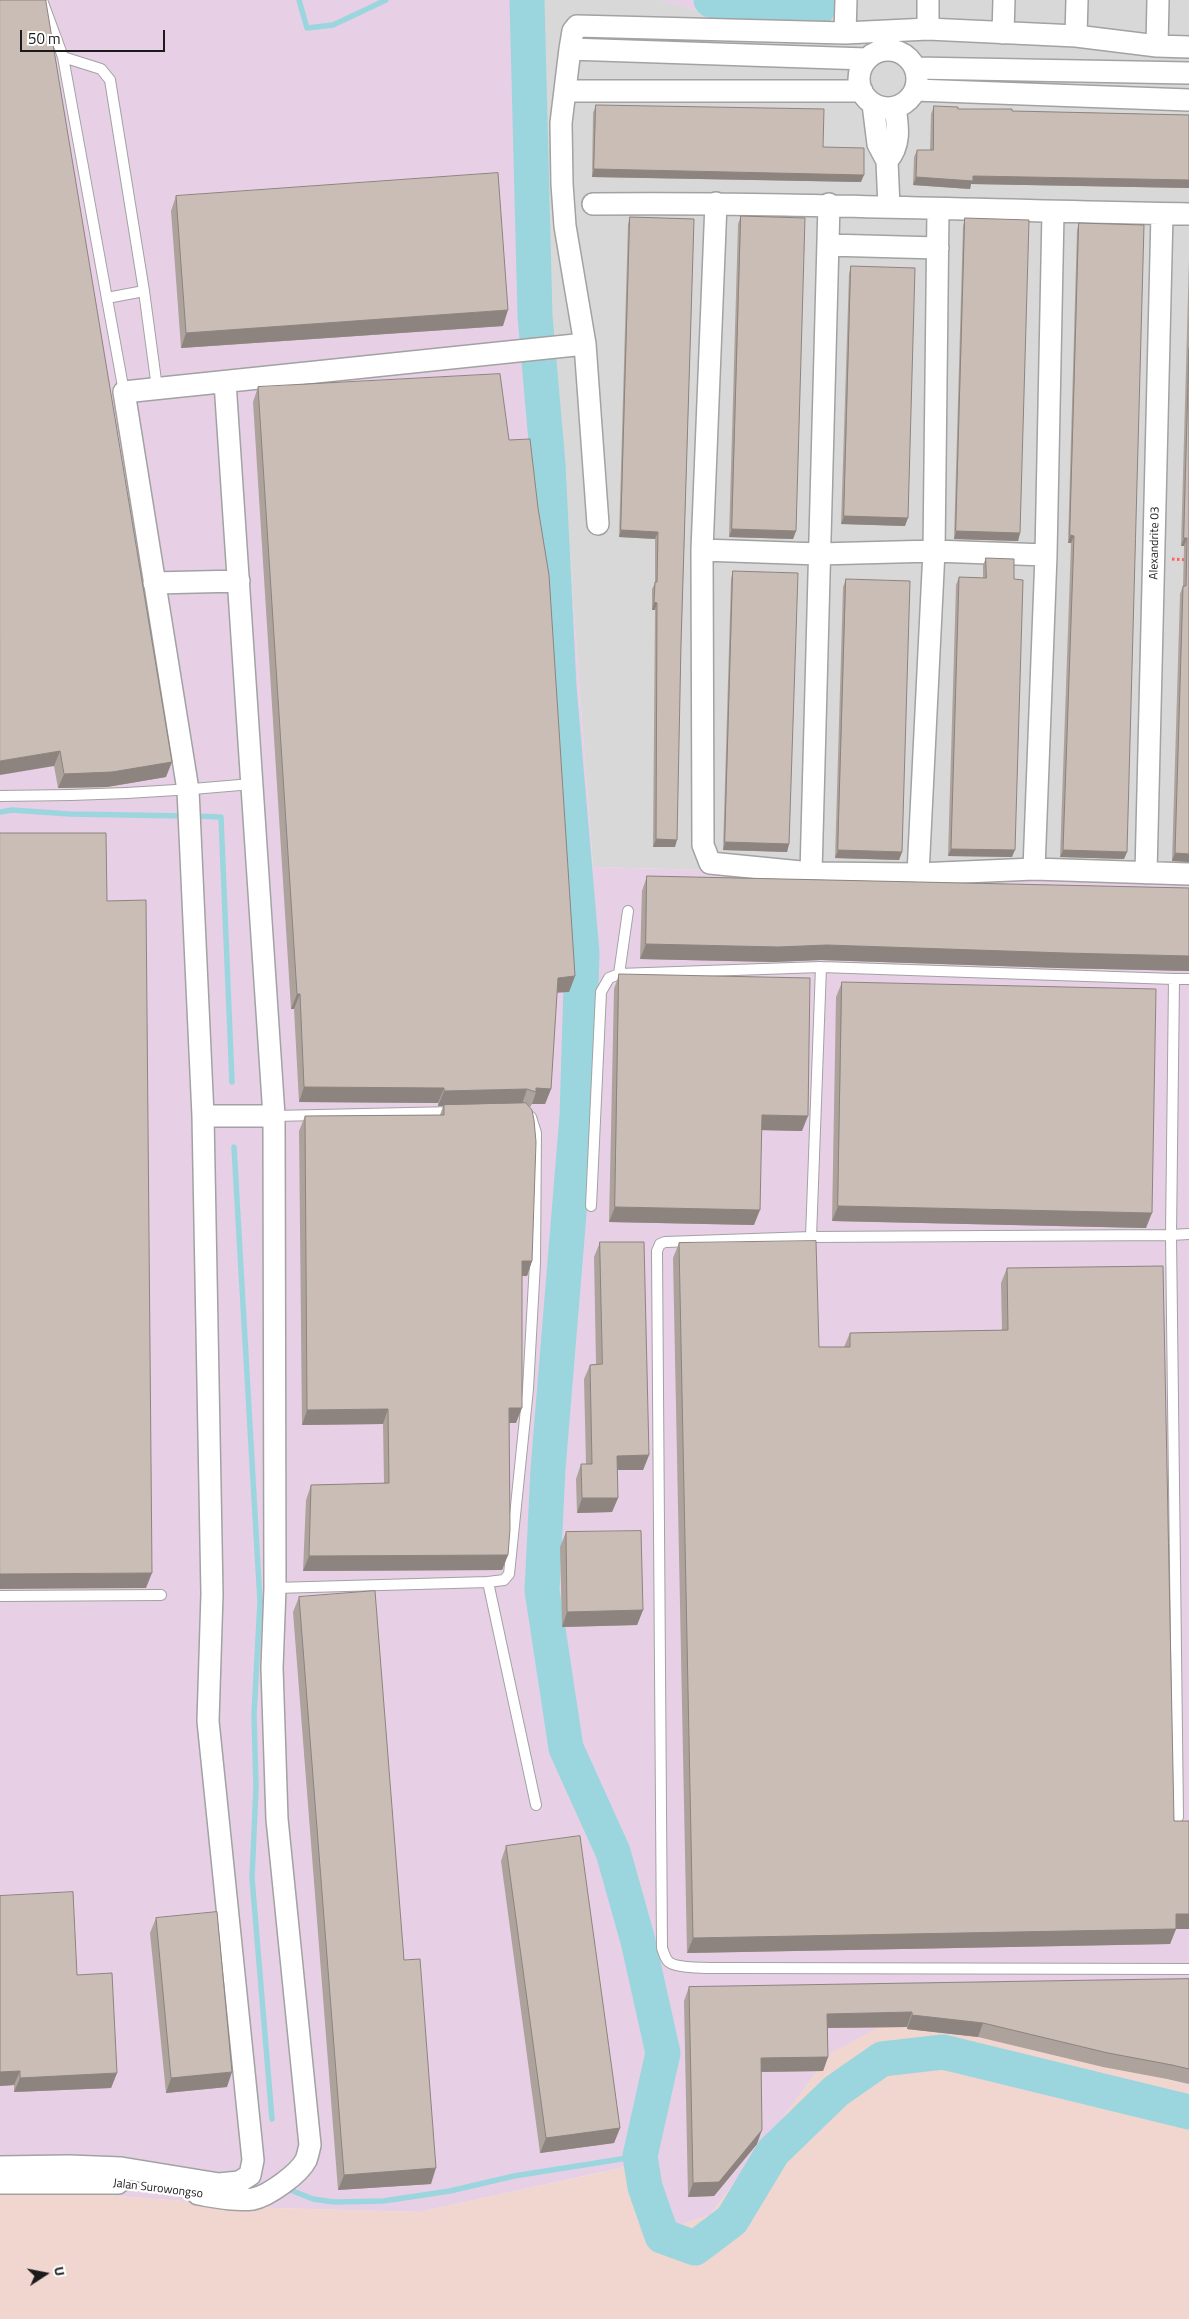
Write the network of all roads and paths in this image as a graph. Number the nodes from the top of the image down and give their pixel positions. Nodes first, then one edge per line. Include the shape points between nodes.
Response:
1 (42, 0) edge
2 (846, 0) edge
3 (928, 0) edge
4 (1004, 0) edge
5 (1077, 0) edge
6 (1158, 0) edge
7 (928, 29) junction
8 (845, 33) junction
9 (1003, 33) junction
10 (1076, 36) junction
11 (1157, 46) junction
12 (1189, 47) edge
13 (570, 49) junction
14 (63, 57) junction
15 (866, 59) junction
16 (915, 68) junction
17 (1189, 73) edge
18 (915, 90) junction
19 (565, 91) junction
20 (867, 97) junction
21 (1189, 100) edge
22 (895, 107) junction
23 (887, 161) junction
24 (716, 203) junction
25 (593, 204) dead end
26 (828, 204) junction
27 (889, 207) junction
28 (938, 210) junction
29 (1053, 213) junction
30 (1162, 214) junction
31 (1189, 214) edge
32 (828, 245) junction
33 (938, 248) junction
34 (144, 291) junction
35 (107, 298) junction
36 (585, 344) junction
37 (225, 382) junction
38 (157, 388) junction
39 (124, 392) junction
40 (598, 524) dead end
41 (702, 550) junction
42 (934, 551) junction
43 (819, 554) junction
44 (1046, 555) junction
45 (1155, 558) junction
46 (1189, 560) edge
47 (239, 581) junction
48 (154, 583) junction
49 (252, 784) junction
50 (0, 796) edge
51 (189, 797) junction
52 (1034, 869) junction
53 (811, 873) junction
54 (1146, 873) junction
55 (918, 874) junction
56 (1189, 874) edge
57 (628, 911) dead end
58 (821, 967) junction
59 (619, 974) junction
60 (1174, 979) junction
61 (1189, 979) edge
62 (522, 1111) edge
63 (462, 1112) edge
64 (209, 1116) junction
65 (264, 1116) junction
66 (591, 1206) dead end
67 (1189, 1234) edge
68 (1171, 1235) junction
69 (811, 1238) junction
70 (488, 1582) junction
71 (275, 1588) junction
72 (161, 1595) dead end
73 (0, 1596) edge
74 (536, 1805) dead end
75 (1178, 1817) dead end
76 (1189, 1969) edge
77 (0, 2167) edge
78 (0, 2183) edge

1 - 14 lane
2 - 8 street
3 - 7 street
4 - 9 street
5 - 10 street
6 - 11 street
7 - 8 street
7 - 9 street
8 - 13 street via 577,26
9 - 10 street
10 - 11 street
11 - 12 street
13 - 15 street
13 - 19 street
14 - 34 lane via 101,69 110,80
14 - 35 lane
15 - 16 street via 883,49 893,50 910,59
15 - 20 street via 859,74
16 - 17 street
16 - 18 street
18 - 21 street
18 - 22 street via 904,104
19 - 20 street
19 - 36 street via 561,123 564,226
20 - 22 street via 888,108
20 - 23 street via 878,144
22 - 23 street via 898,126 896,147
23 - 27 street
24 - 25 street
24 - 26 street
24 - 41 street
26 - 27 street
26 - 32 street
27 - 28 street
28 - 29 street
28 - 33 street
29 - 30 street
29 - 44 street
30 - 31 street
30 - 45 street, Alexandrite 03
32 - 33 street
32 - 43 street
33 - 42 street
34 - 35 lane
34 - 38 lane
35 - 39 lane
36 - 37 street
36 - 40 street
37 - 38 street
37 - 47 street, Jalan Surowongso
38 - 39 street
39 - 48 street
41 - 43 street
41 - 53 street via 702,845 706,857 716,865
42 - 43 street
42 - 44 street
42 - 55 street
43 - 53 street
44 - 52 street
45 - 46 path
45 - 54 street, Alexandrite 03
47 - 48 street
47 - 49 street, Jalan Surowongso
48 - 51 street
49 - 51 lane
49 - 65 street, Jalan Surowongso
50 - 51 lane
51 - 64 street
52 - 54 street
52 - 55 street
53 - 55 street
54 - 56 street
57 - 59 lane
58 - 59 lane
58 - 60 lane
58 - 69 lane
59 - 66 lane via 609,978 601,992
60 - 61 lane
60 - 68 lane
62 - 70 lane via 528,1112 536,1133 535,1263 528,1389 509,1574 504,1580
63 - 65 lane
64 - 65 street
64 - 77 street, Jalan Surowongso via 212,1594 208,1721 253,2160 250,2174 240,2182 219,2184 121,2168
65 - 71 street, Jalan Surowongso
67 - 68 lane
68 - 69 lane
68 - 75 lane
69 - 76 lane via 665,1242 657,1251 662,1948 668,1962 732,1968
70 - 71 lane
70 - 74 lane
71 - 78 street, Jalan Surowongso via 272,1668 277,1819 310,2145 306,2160 282,2184 255,2198 234,2200 141,2184
72 - 73 lane

